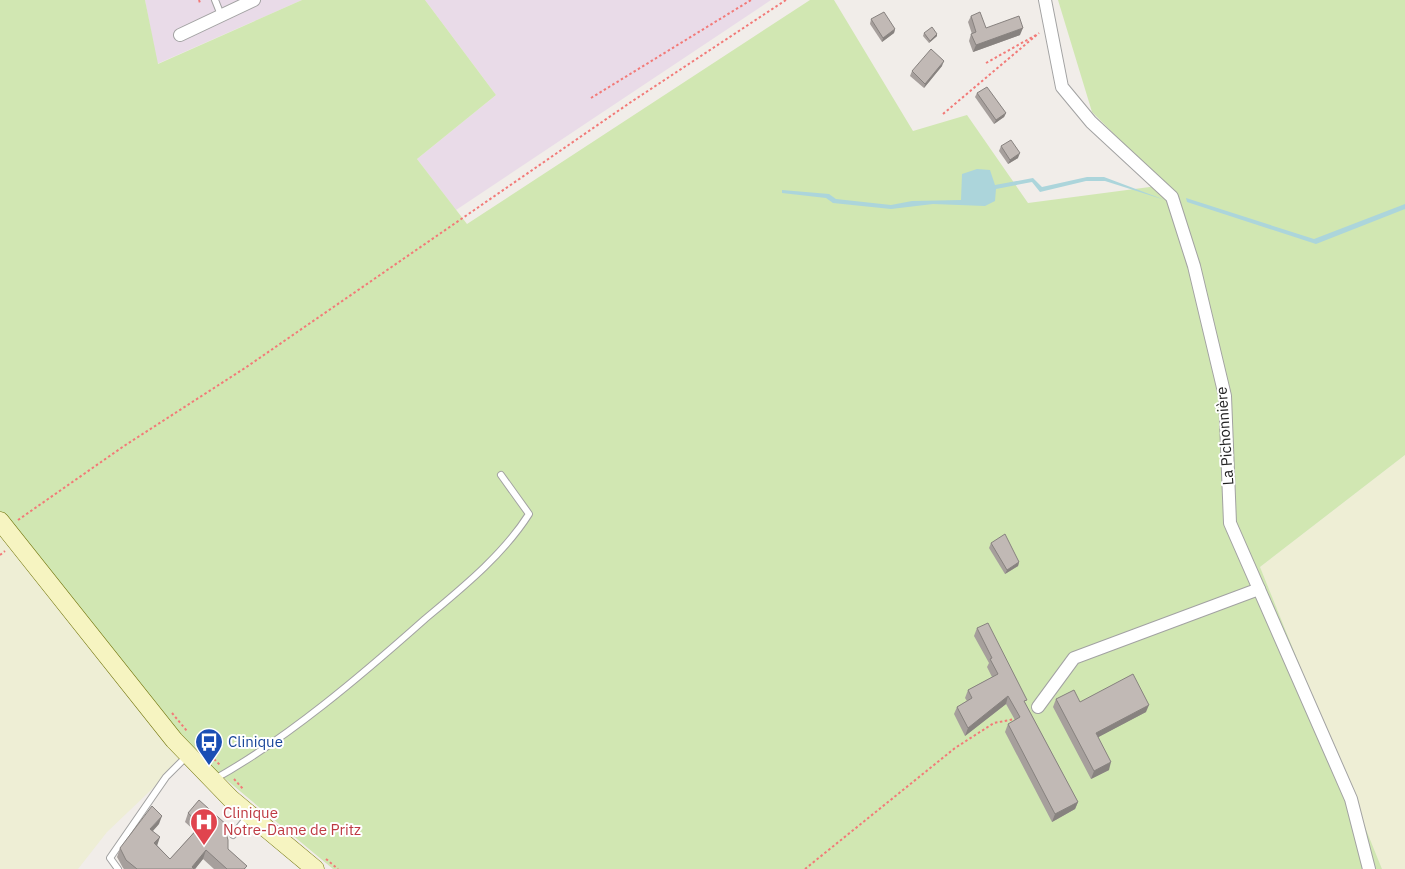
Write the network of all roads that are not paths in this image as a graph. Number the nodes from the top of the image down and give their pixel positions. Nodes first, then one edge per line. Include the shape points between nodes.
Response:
1 (215, 0) edge
2 (254, 0) edge
3 (1045, 0) edge
4 (221, 15) junction
5 (180, 35) dead end
6 (501, 475) dead end
7 (2, 527) edge
8 (1259, 589) junction
9 (1038, 707) road end
10 (188, 756) junction
11 (220, 776) junction
12 (250, 814) junction
13 (233, 835) dead end
14 (319, 863) edge
15 (118, 869) edge
16 (1369, 869) edge

1 - 4 lane
2 - 4 street
3 - 8 street, La Pichonnière via 1046,33 1062,87 1091,122 1172,197 1194,266 1225,396 1230,523
4 - 5 street
6 - 11 lane via 529,514 517,533 461,588 361,675
7 - 10 street
8 - 9 street via 1074,658
8 - 16 street, La Pichonnière via 1351,799
10 - 11 street
10 - 15 lane via 166,777 110,858
11 - 12 street
12 - 13 lane
12 - 14 street

